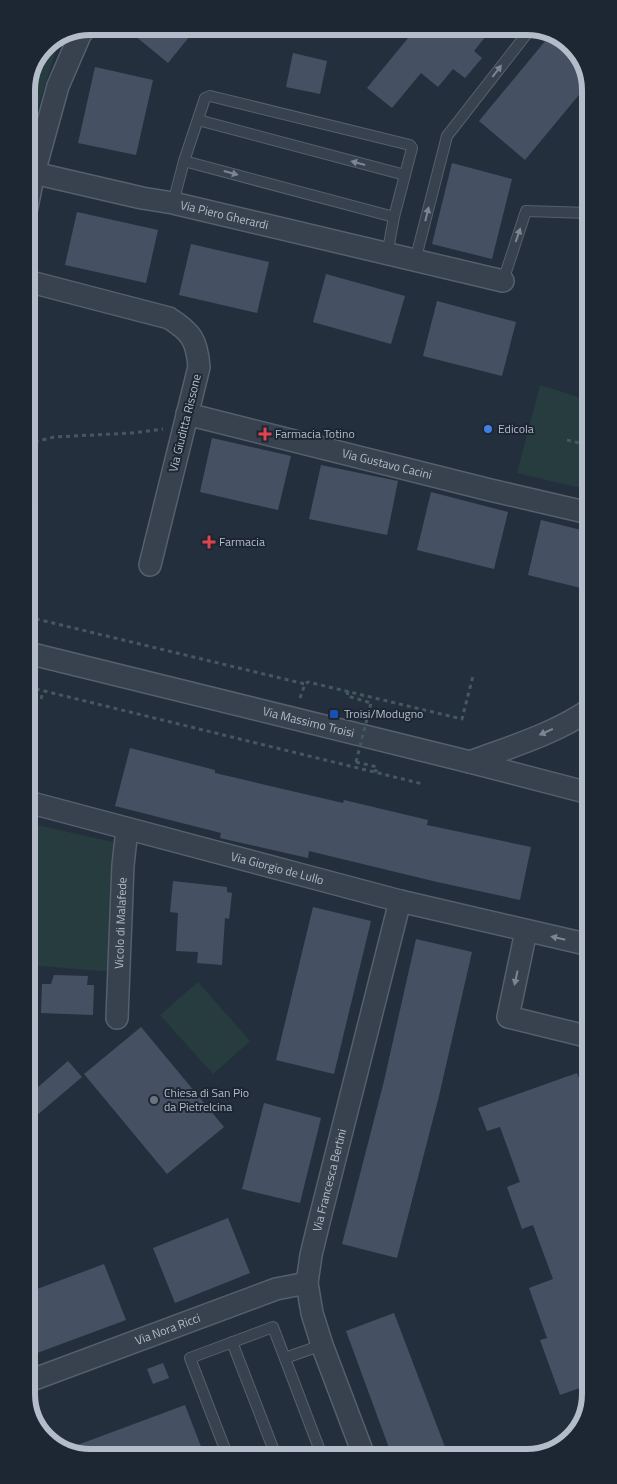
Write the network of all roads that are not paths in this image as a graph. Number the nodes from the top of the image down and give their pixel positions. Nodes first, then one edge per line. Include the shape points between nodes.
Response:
1 (525, 35) edge
2 (80, 36) edge
3 (198, 120) junction
4 (184, 161) junction
5 (35, 169) edge
6 (35, 173) edge
7 (405, 175) junction
8 (173, 203) junction
9 (582, 214) edge
10 (394, 217) junction
11 (387, 255) junction
12 (415, 261) junction
13 (503, 281) joint
14 (35, 283) edge
15 (185, 420) junction
16 (582, 511) edge
17 (150, 565) dead end
18 (35, 655) edge
19 (582, 715) edge
20 (470, 762) junction
21 (582, 790) edge
22 (35, 804) edge
23 (128, 829) junction
24 (400, 901) junction
25 (526, 931) junction
26 (582, 943) edge
27 (118, 1018) dead end
28 (582, 1035) edge
29 (307, 1283) junction
30 (232, 1342) junction
31 (322, 1345) junction
32 (285, 1358) junction
33 (35, 1379) edge
34 (225, 1449) edge
35 (273, 1449) edge
36 (319, 1449) edge
37 (361, 1449) edge

12 -> 1 lane via 447,136
2 - 5 street via 58,86
3 - 4 lane
7 -> 3 lane
3 - 7 lane via 205,98 210,96 410,145
4 - 8 lane
4 -> 10 lane
6 - 8 street, Via Piero Gherardi
7 - 10 lane
8 - 11 street, Via Piero Gherardi
13 -> 9 lane, Via Piero Gherardi via 526,211
10 - 11 lane
11 - 12 street, Via Piero Gherardi
12 - 13 street, Via Piero Gherardi
14 - 15 street, Via Giuditta Rissone via 168,318 183,327 198,350 199,366
15 - 16 street, Via Gustavo Cacini
15 - 17 street, Via Giuditta Rissone
18 - 20 street, Via Massimo Troisi
19 -> 20 street
20 - 21 street, Via Massimo Troisi
22 - 23 street, Via Giorgio de Lullo
23 - 24 street, Via Giorgio de Lullo
23 - 27 street, Vicolo di Malafede via 123,865
24 - 25 street, Via Giorgio de Lullo
24 - 29 street, Via Francesca Bertini via 319,1222
26 -> 25 street, Via Giorgio de Lullo
25 -> 28 street via 508,1017
29 - 31 street, Via Francesca Bertini
29 - 33 street, Via Nora Ricci via 276,1289
30 - 32 lane via 273,1326
30 - 34 lane via 190,1358
30 - 35 lane
31 - 32 lane
31 - 37 street, Via Francesca Bertini
32 - 36 lane

